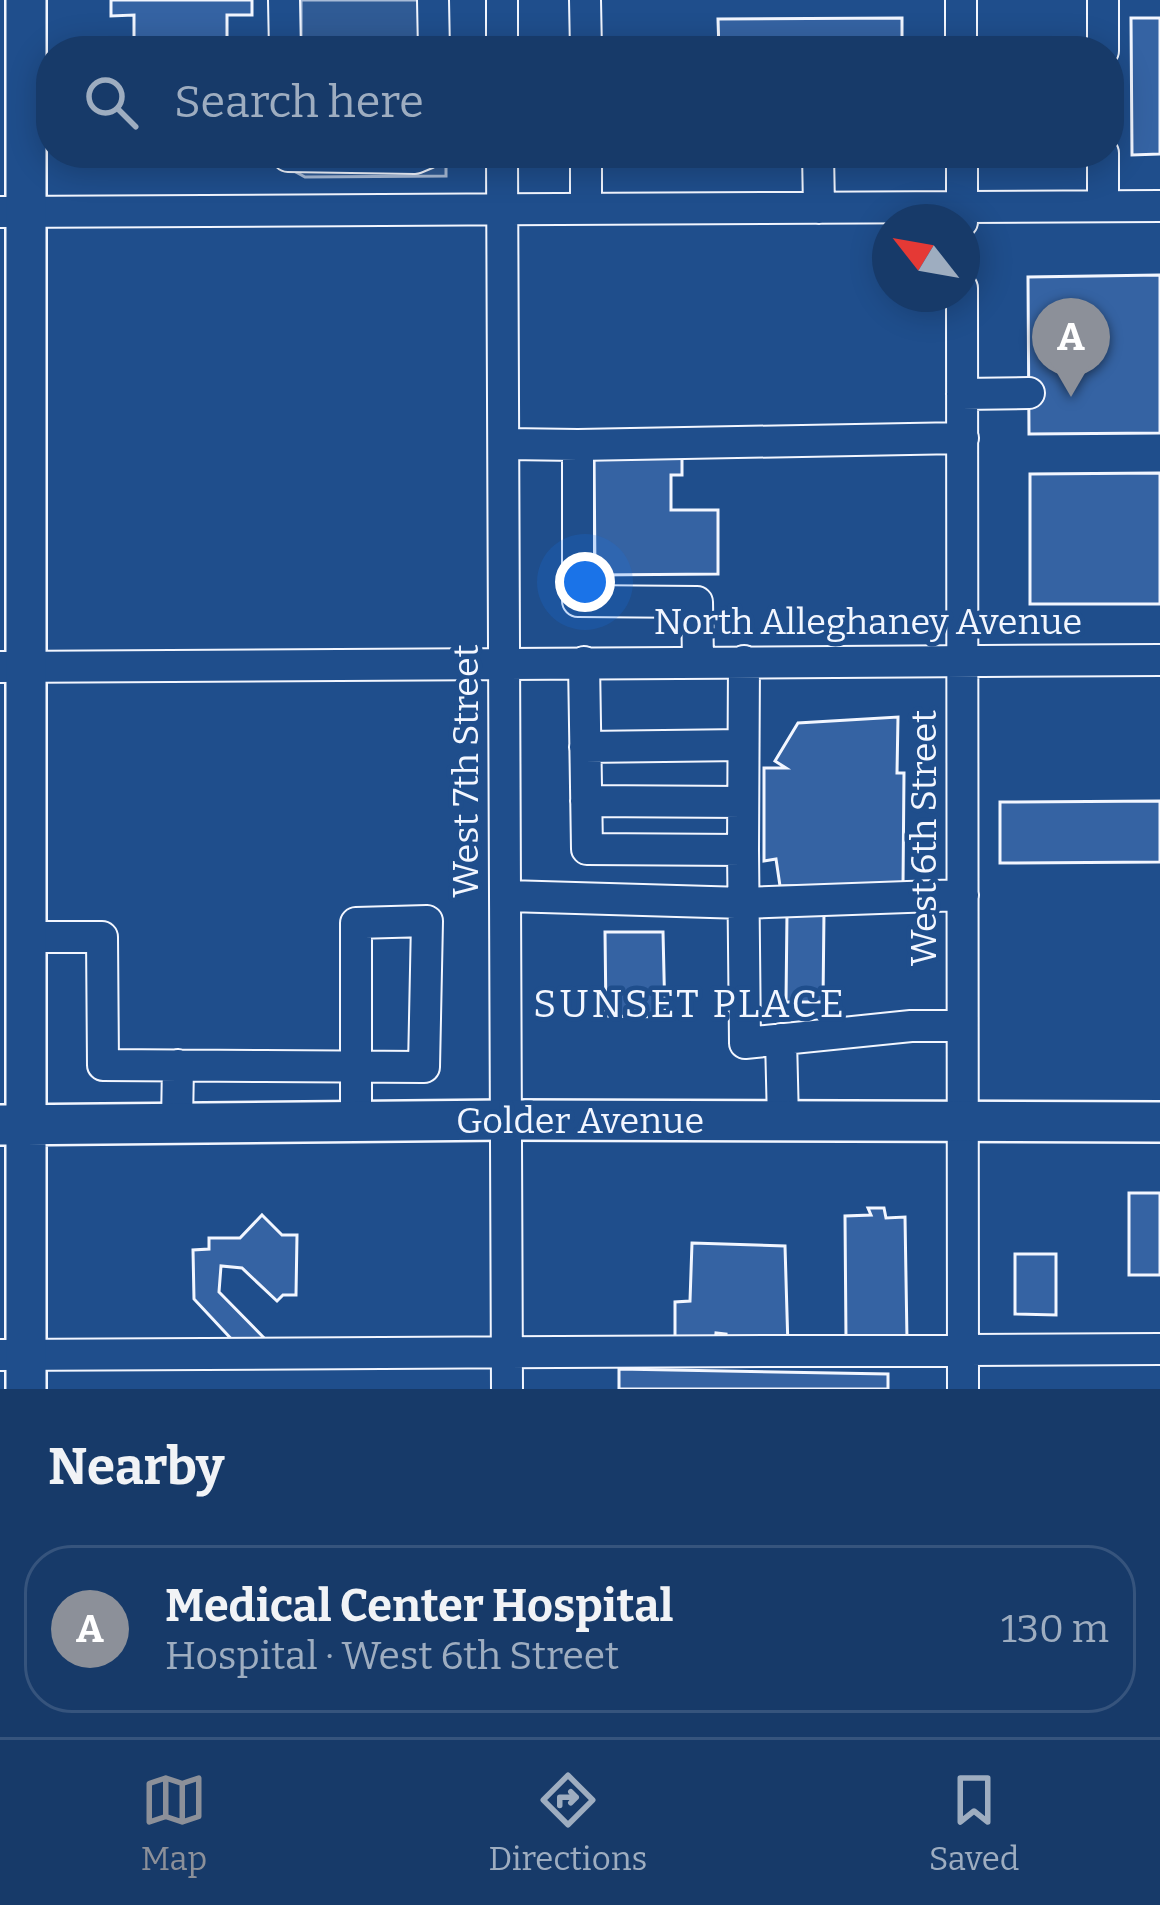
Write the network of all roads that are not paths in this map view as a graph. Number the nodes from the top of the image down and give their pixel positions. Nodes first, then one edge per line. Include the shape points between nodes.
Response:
1 (26, 0) edge
2 (284, 0) edge
3 (434, 0) edge
4 (502, 0) edge
5 (585, 0) edge
6 (961, 0) edge
7 (1103, 0) edge
8 (285, 36) edge
9 (434, 36) edge
10 (502, 36) edge
11 (586, 36) edge
12 (961, 36) edge
13 (1103, 36) edge
14 (288, 168) edge
15 (502, 168) edge
16 (586, 168) edge
17 (818, 168) edge
18 (962, 168) edge
19 (1103, 168) edge
20 (962, 204) edge
21 (1103, 206) junction
22 (1160, 206) edge
23 (819, 208) junction
24 (586, 209) junction
25 (502, 210) junction
26 (872, 210) edge
27 (290, 211) junction
28 (13, 212) edge
29 (980, 213) edge
30 (962, 312) edge
31 (1029, 393) dead end
32 (962, 394) junction
33 (963, 438) junction
34 (506, 444) junction
35 (578, 446) junction
36 (1160, 660) edge
37 (698, 661) junction
38 (744, 661) junction
39 (964, 661) junction
40 (504, 662) junction
41 (584, 662) junction
42 (14, 667) edge
43 (743, 746) junction
44 (585, 747) junction
45 (586, 801) junction
46 (743, 802) junction
47 (743, 850) junction
48 (962, 895) junction
49 (505, 896) junction
50 (744, 903) junction
51 (26, 937) junction
52 (962, 1026) junction
53 (781, 1039) junction
54 (178, 1065) junction
55 (355, 1067) junction
56 (506, 1120) junction
57 (356, 1121) junction
58 (783, 1121) junction
59 (962, 1121) junction
60 (1160, 1122) edge
61 (177, 1123) junction
62 (12, 1125) edge
63 (13, 1252) edge
64 (963, 1348) junction
65 (1160, 1349) edge
66 (507, 1352) junction
67 (17, 1366) edge
68 (507, 1389) edge
69 (963, 1389) edge

1 - 28 main road
2 - 8 street
3 - 9 street
4 - 10 street
5 - 11 street
6 - 12 street
7 - 13 street
14 - 27 street
15 - 25 street, West 7th Street
16 - 24 street
17 - 23 street
18 - 20 street
19 - 21 street
21 - 22 street
21 - 29 street
23 - 24 street
23 - 26 street
24 - 25 street
25 - 27 street
25 - 34 street, West 7th Street
27 - 28 street
28 - 42 main road
30 - 32 street, West 6th Street
31 - 32 street
32 - 33 street, West 6th Street
33 - 35 street
33 - 39 street, West 6th Street
34 - 35 street
34 - 40 street, West 7th Street
35 - 37 street via 578,602 697,602
36 - 39 street, North Alleghaney Avenue
37 - 38 street, North Alleghaney Avenue
37 - 41 street, North Alleghaney Avenue
38 - 39 street, North Alleghaney Avenue
38 - 43 street
39 - 48 street, West 6th Street
40 - 41 street, North Alleghaney Avenue
40 - 42 street, North Alleghaney Avenue
40 - 49 street, West 7th Street
41 - 44 street
42 - 51 main road
43 - 44 street
43 - 46 street
44 - 45 street
45 - 46 street
45 - 47 street via 587,849
46 - 47 street
47 - 50 street
48 - 50 street
48 - 52 street, West 6th Street
49 - 50 street
49 - 56 street, West 7th Street
50 - 53 street via 746,1042
51 - 54 street via 102,937 103,1065
51 - 62 main road
52 - 53 street
52 - 59 street, West 6th Street
53 - 58 street
54 - 55 street
54 - 61 street
55 - 55 street via 424,1067 427,921 356,923
55 - 57 street
56 - 57 main road, Golder Avenue
56 - 58 main road, Golder Avenue
56 - 66 street, West 7th Street
57 - 61 main road, Golder Avenue
58 - 59 main road, Golder Avenue
59 - 60 main road, Golder Avenue
59 - 64 street, West 6th Street
61 - 62 main road, Golder Avenue
62 - 63 main road
63 - 67 main road
64 - 65 street
64 - 66 street
64 - 69 street, West 6th Street
66 - 67 street
66 - 68 street, West 7th Street

